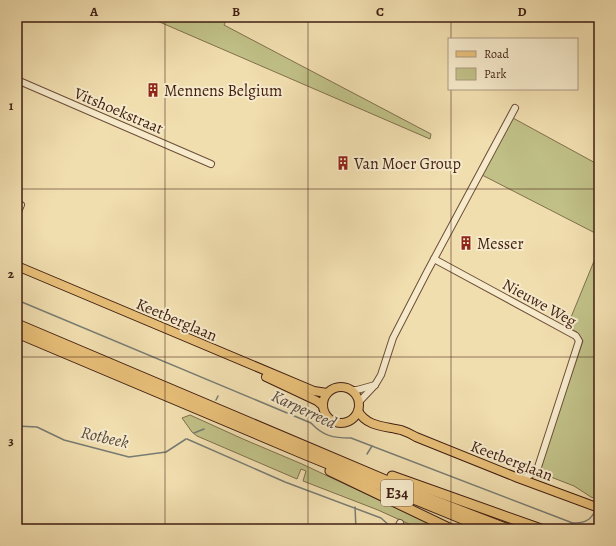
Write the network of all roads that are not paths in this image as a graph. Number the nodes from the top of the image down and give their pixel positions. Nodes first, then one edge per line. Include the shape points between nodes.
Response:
1 (17, 80) edge
2 (515, 108) dead end
3 (211, 164) dead end
4 (21, 205) dead end
5 (17, 214) edge
6 (434, 259) junction
7 (17, 266) edge
8 (17, 271) edge
9 (17, 324) edge
10 (17, 333) edge
11 (374, 385) junction
12 (351, 390) junction
13 (327, 393) junction
14 (359, 402) junction
15 (323, 406) junction
16 (358, 411) junction
17 (349, 421) junction
18 (416, 438) junction
19 (306, 455) junction
20 (353, 466) junction
21 (518, 478) junction
22 (599, 508) edge
23 (451, 529) edge
24 (487, 529) edge
25 (508, 529) edge
26 (541, 529) edge

1 - 3 street, Vitshoekstraat
2 - 6 street
4 - 5 street
6 - 11 street via 393,338 382,371
6 - 21 street, Nieuwe Weg via 570,332 579,341 538,468 533,474
7 - 13 main road, Keetberglaan via 314,391
8 - 15 main road, Keetberglaan via 260,374
9 - 20 highway, E34
10 - 19 highway, E34
11 - 12 street
11 - 14 street
12 - 13 main road via 337,387
12 - 14 main road
13 - 15 main road
14 - 16 main road
15 - 17 main road via 332,420 338,423
16 - 17 main road
16 - 18 main road, Keetberglaan via 367,421 385,428 408,432
17 - 18 main road, Keetberglaan
18 - 21 main road, Keetberglaan
19 - 23 highway via 314,463
19 - 24 highway, E34
20 - 25 highway, E34
20 - 26 highway via 367,467
21 - 22 main road, Keetberglaan

